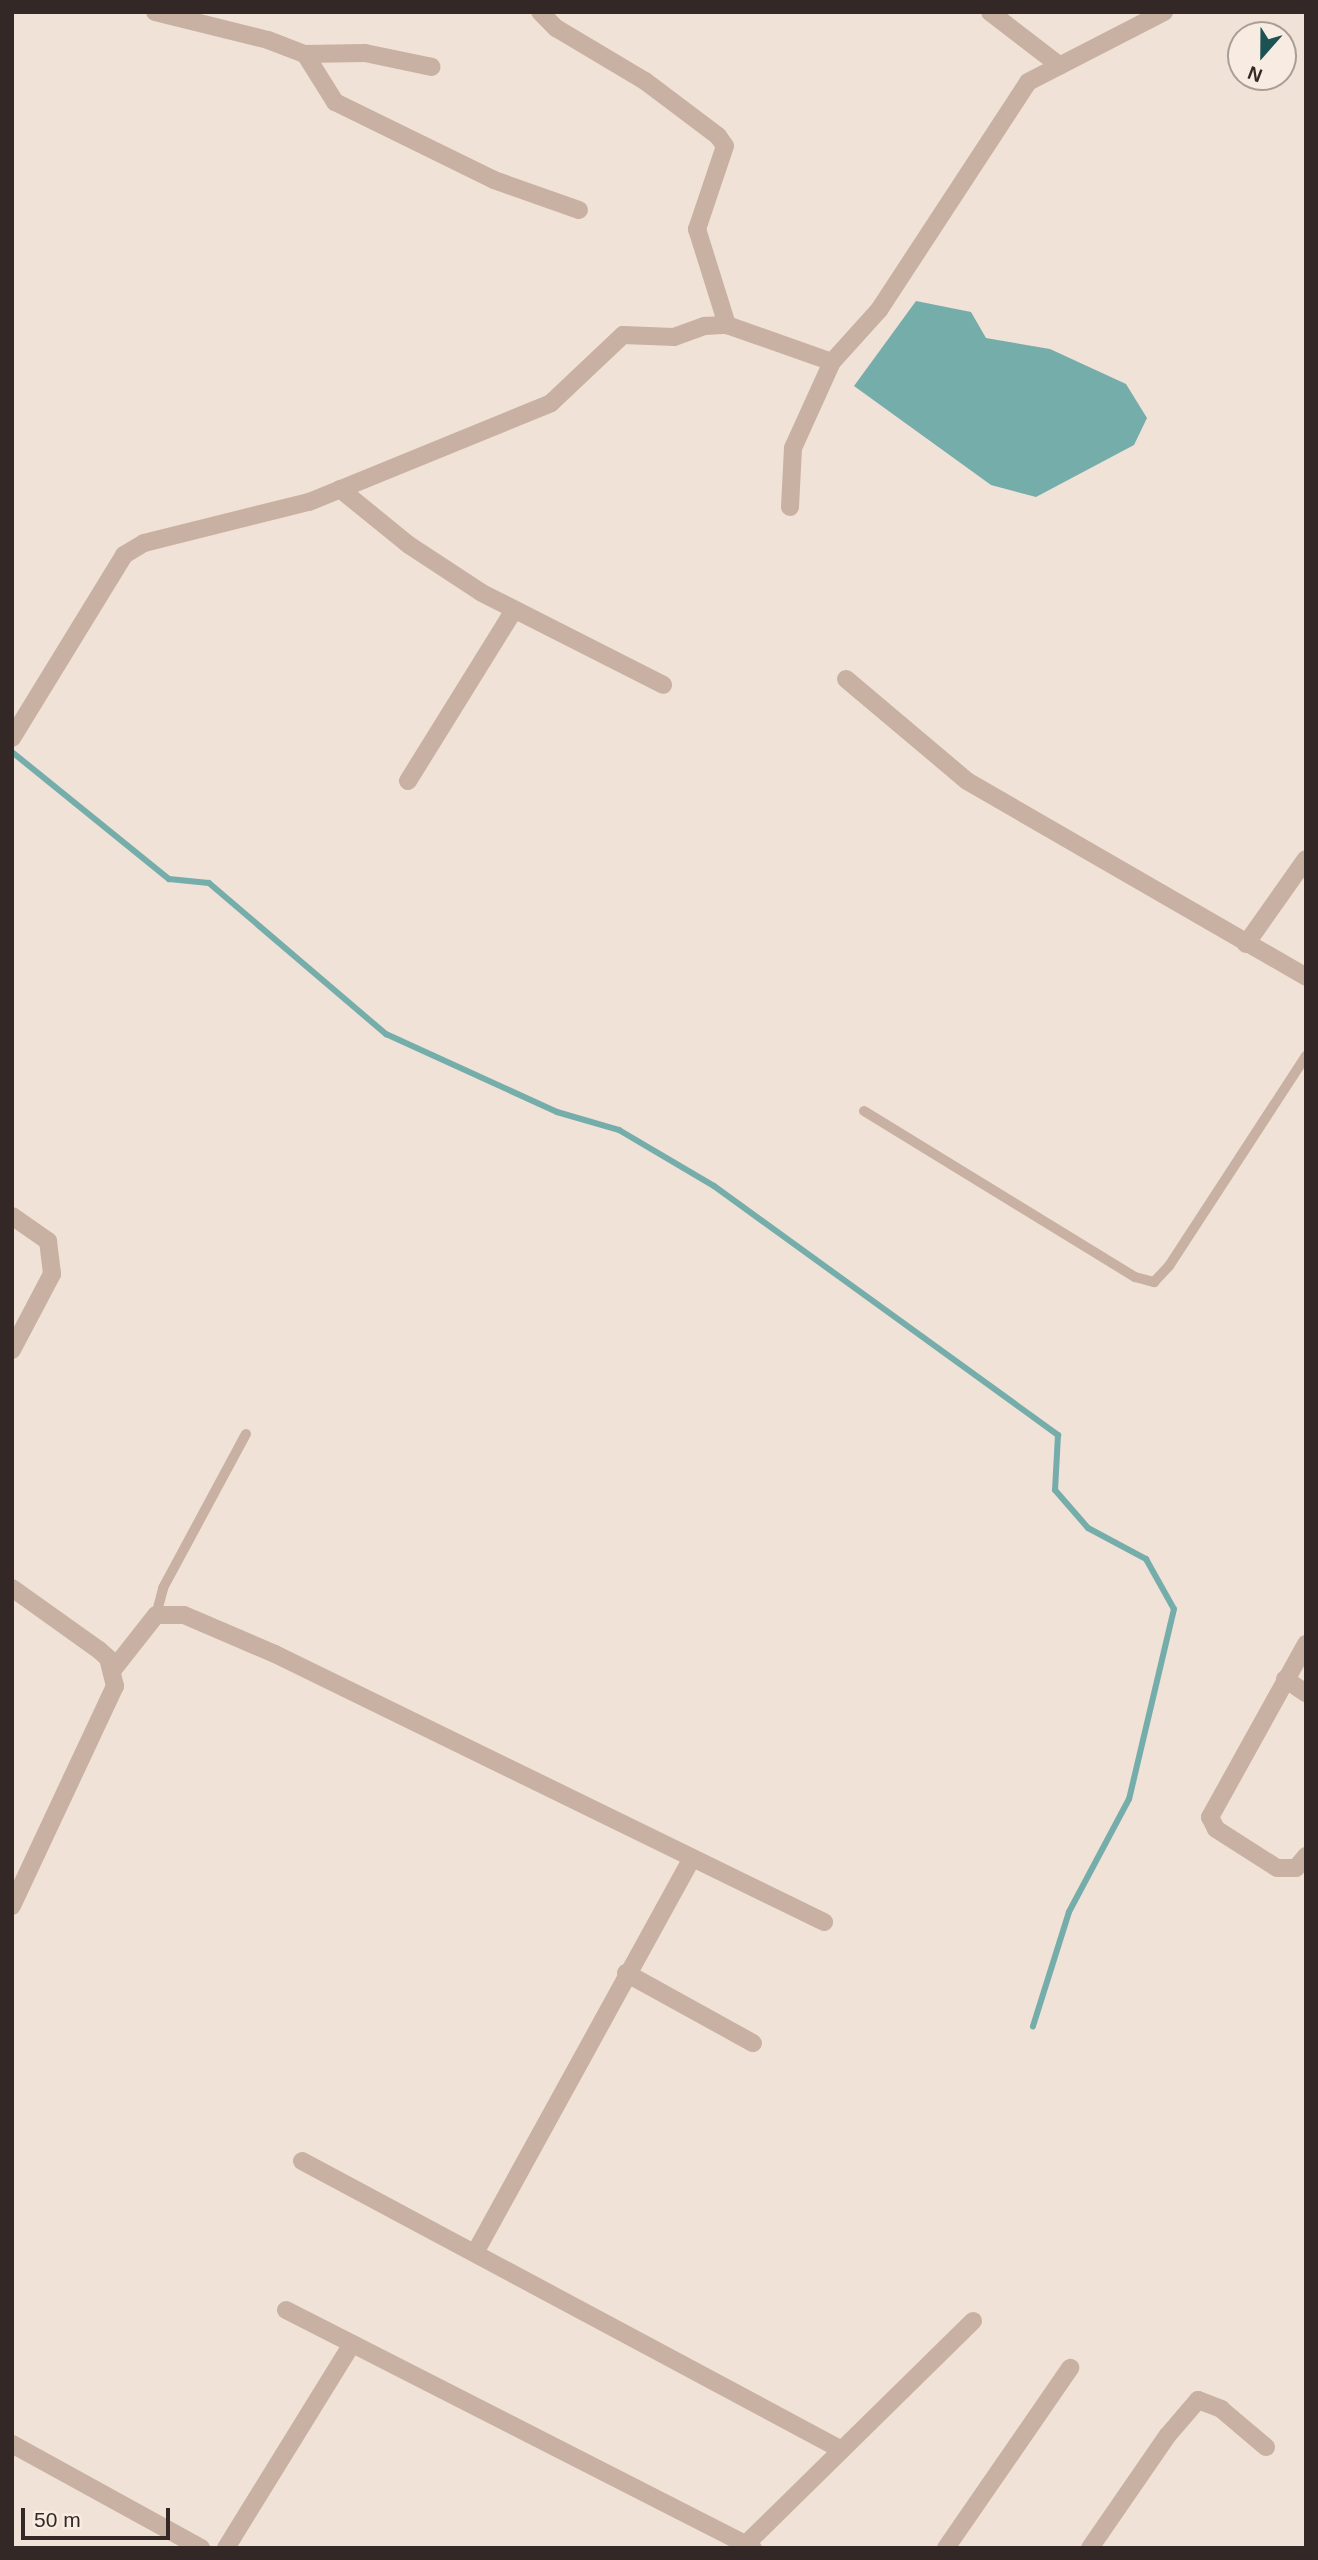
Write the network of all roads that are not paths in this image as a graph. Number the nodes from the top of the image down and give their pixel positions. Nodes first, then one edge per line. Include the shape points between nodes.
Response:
1 (155, 12) edge
2 (540, 12) edge
3 (990, 12) edge
4 (1164, 12) edge
5 (305, 54) junction
6 (1060, 66) junction
7 (432, 67) dead end
8 (579, 210) dead end
9 (727, 325) junction
10 (832, 362) junction
11 (340, 489) junction
12 (790, 507) dead end
13 (514, 610) junction
14 (846, 679) dead end
15 (663, 685) dead end
16 (14, 735) edge
17 (408, 781) dead end
18 (1306, 859) edge
19 (1246, 944) junction
20 (1306, 977) edge
21 (1306, 1056) edge
22 (864, 1111) dead end
23 (12, 1216) edge
24 (12, 1350) edge
25 (246, 1434) dead end
26 (12, 1588) edge
27 (156, 1615) junction
28 (1306, 1644) edge
29 (112, 1671) junction
30 (1285, 1679) junction
31 (1306, 1693) edge
32 (1306, 1856) edge
33 (692, 1858) junction
34 (15, 1896) edge
35 (824, 1922) dead end
36 (626, 1973) junction
37 (753, 2043) dead end
38 (302, 2161) dead end
39 (476, 2251) junction
40 (286, 2310) dead end
41 (973, 2321) dead end
42 (352, 2344) junction
43 (1070, 2368) dead end
44 (12, 2444) edge
45 (1266, 2446) dead end
46 (842, 2450) junction
47 (747, 2547) edge
48 (201, 2548) edge
49 (226, 2548) edge
50 (946, 2548) edge
51 (1090, 2548) edge

1 - 5 street via 268,40
2 - 9 street via 556,28 645,81 725,146 697,229
3 - 6 street
4 - 6 street
5 - 7 street via 365,53
5 - 8 street via 335,102 495,180
6 - 10 street via 1028,82 880,310
9 - 10 street
9 - 11 street via 705,326 674,337 623,335 551,402
10 - 12 street via 793,448
11 - 13 street via 409,545
11 - 16 street via 309,502 144,543 124,555
13 - 15 street
13 - 17 street
14 - 19 street via 967,781
18 - 19 street
19 - 20 street
21 - 22 lane via 1169,1266 1154,1282 1135,1277
23 - 24 street via 48,1241 52,1275
25 - 27 lane via 163,1588
26 - 29 street via 99,1650
27 - 29 street
27 - 33 street via 184,1615 275,1654
28 - 30 street
29 - 34 street via 113,1699
30 - 31 street
30 - 32 street via 1210,1817 1216,1829 1277,1868 1296,1867
33 - 35 street
33 - 36 street
36 - 37 street
36 - 39 street
38 - 39 street
39 - 46 street
40 - 42 street
41 - 46 street
42 - 47 street
42 - 49 street
43 - 50 street
44 - 48 street
45 - 51 street via 1221,2409 1198,2400 1168,2435
46 - 47 street

